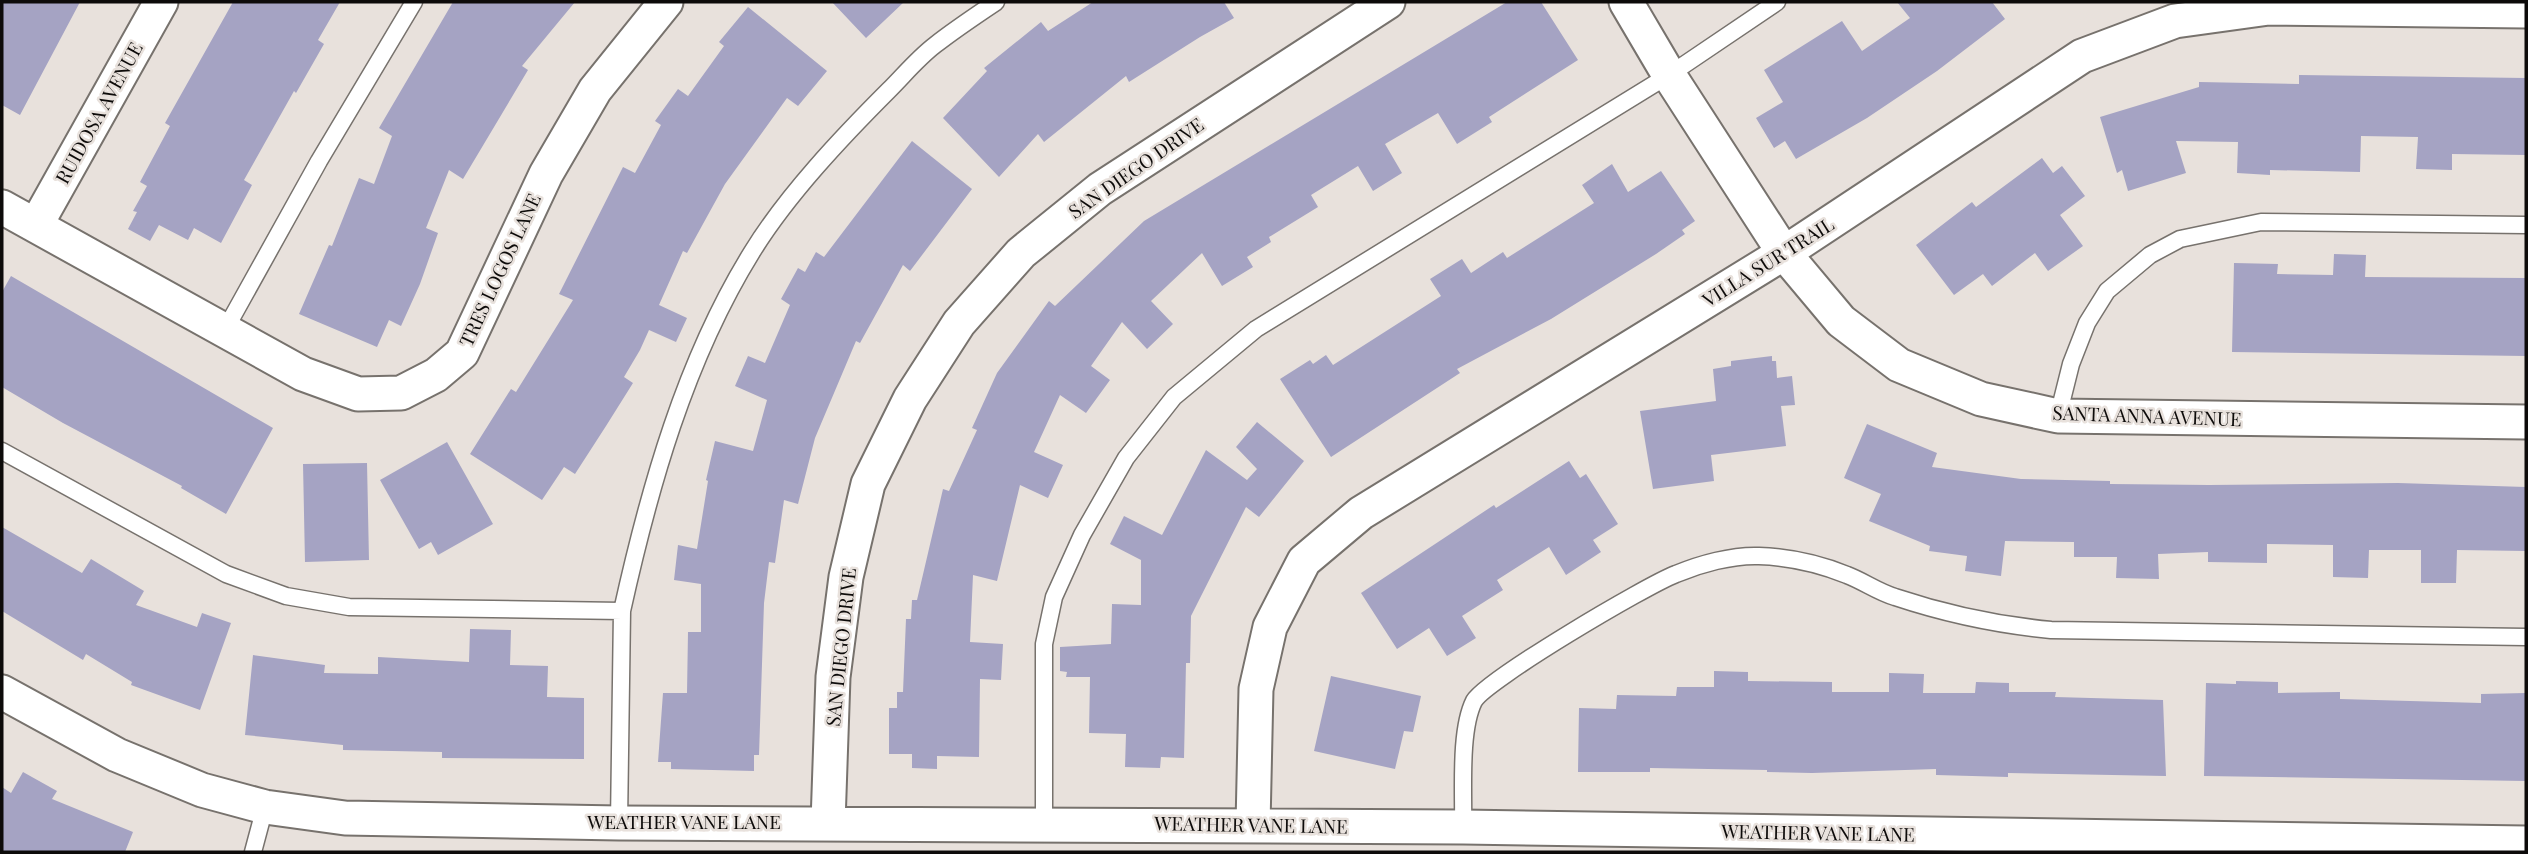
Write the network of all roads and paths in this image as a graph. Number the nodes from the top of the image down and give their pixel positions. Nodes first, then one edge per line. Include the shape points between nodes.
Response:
1 (161, 2) edge
2 (414, 2) edge
3 (666, 2) edge
4 (996, 2) edge
5 (1388, 2) edge
6 (1626, 2) edge
7 (1777, 2) edge
8 (2526, 11) edge
9 (1669, 75) junction
10 (2, 206) edge
11 (36, 225) junction
12 (2526, 225) edge
13 (1784, 253) junction
14 (225, 330) junction
15 (2058, 416) junction
16 (2526, 422) edge
17 (2, 451) edge
18 (622, 611) junction
19 (2526, 637) edge
20 (2, 692) edge
21 (265, 807) junction
22 (619, 822) junction
23 (828, 823) junction
24 (1044, 824) junction
25 (1253, 825) junction
26 (1463, 827) junction
27 (2526, 844) edge
28 (2244, 846) edge
29 (253, 852) edge

1 - 11 street, RUIDOSA AVENUE
2 - 14 lane
3 - 14 street, TRES LOGOS LANE via 594,90 546,174 462,353 436,375 401,393 358,394 303,374
4 - 18 lane via 933,46 871,108 800,187 752,252 712,327 673,421
5 - 23 street, SAN DIEGO DRIVE via 1100,189 1021,253 960,323 910,399 868,484 846,577 833,677
6 - 9 street, SANTA ANNA AVENUE
7 - 9 lane
8 - 13 street, VILLA SUR TRAIL via 2269,8 2175,21 2082,56
9 - 13 street, SANTA ANNA AVENUE
9 - 24 lane via 1256,329 1174,397 1126,458 1082,535 1055,597 1044,644
10 - 11 street, TRES LOGOS LANE
11 - 14 street, TRES LOGOS LANE
12 - 15 lane via 2261,222 2180,239 2150,255 2107,291 2087,323
13 - 15 street, SANTA ANNA AVENUE via 1841,321 1899,365 1981,399
13 - 25 street, VILLA SUR TRAIL via 1361,513 1304,561 1270,627 1256,689
15 - 16 street, SANTA ANNA AVENUE
17 - 18 lane via 226,574 286,596 349,607
18 - 22 lane
19 - 26 lane via 2051,630 1997,624 1893,597 1847,575 1796,560 1757,556 1723,560 1676,574 1629,598 1499,679 1475,699 1465,727
20 - 21 street, WEATHER VANE LANE via 117,755 202,789
21 - 22 street, WEATHER VANE LANE via 345,818
21 - 29 lane
22 - 23 street, WEATHER VANE LANE
23 - 24 street, WEATHER VANE LANE
24 - 25 street, WEATHER VANE LANE
25 - 26 street, WEATHER VANE LANE
26 - 28 street, WEATHER VANE LANE
27 - 28 street, WEATHER VANE LANE

